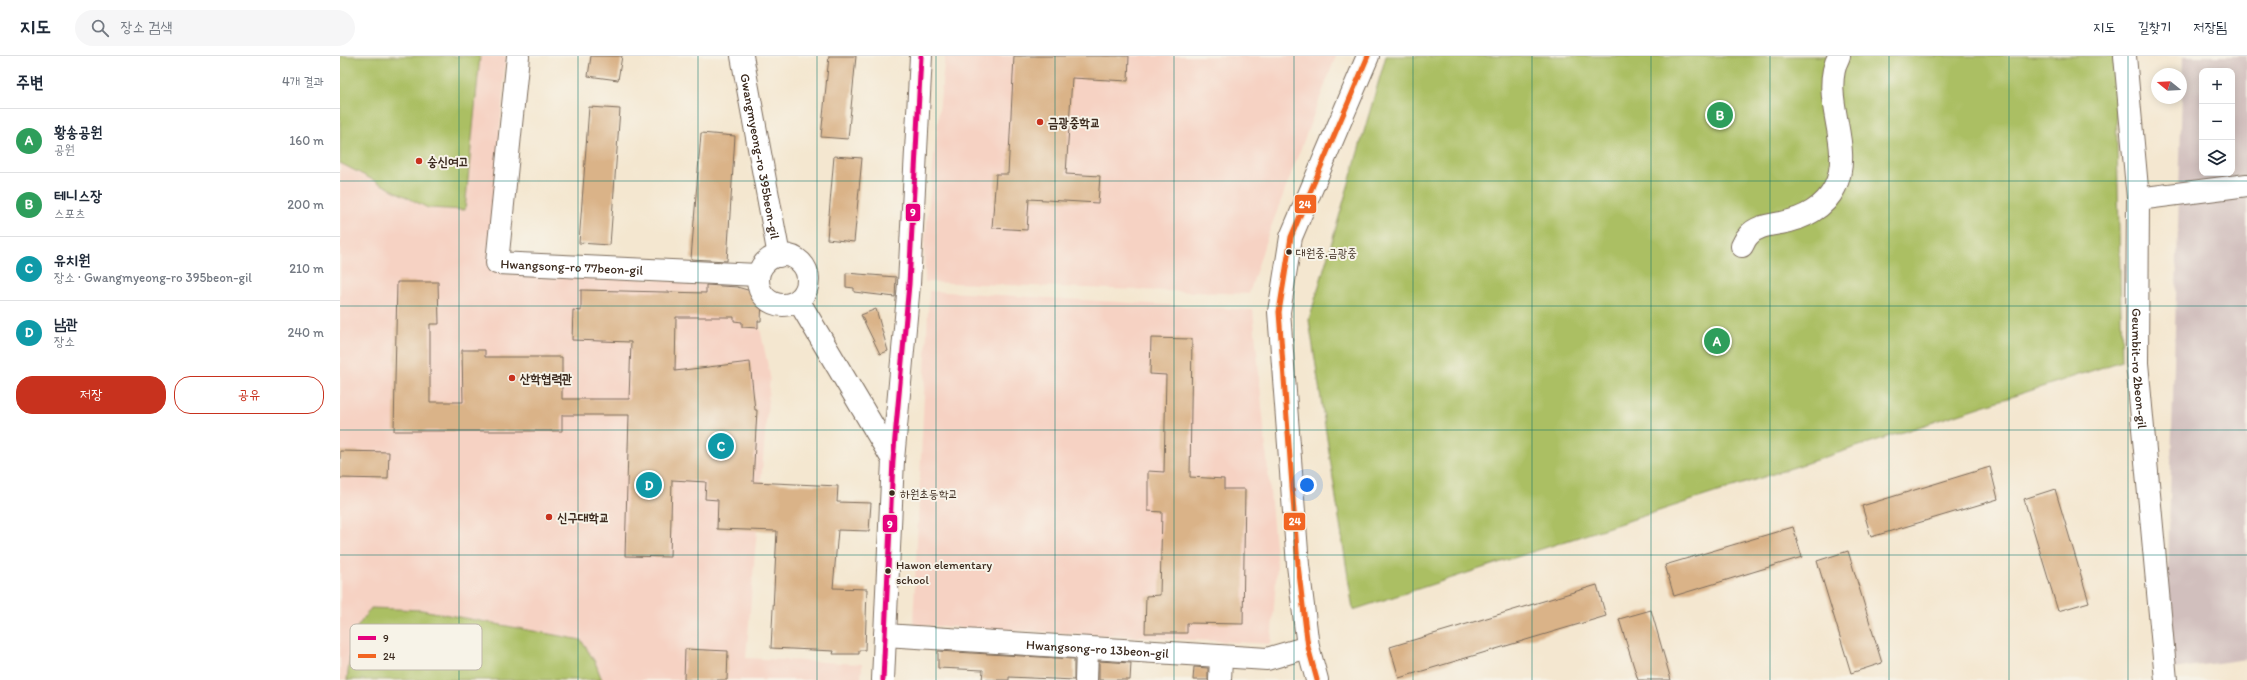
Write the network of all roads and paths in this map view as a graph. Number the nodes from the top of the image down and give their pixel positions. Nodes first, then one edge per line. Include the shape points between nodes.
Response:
1 (518, 56) edge
2 (742, 56) edge
3 (920, 56) edge
4 (1368, 56) edge
5 (1839, 56) edge
6 (2125, 56) edge
7 (2247, 185) edge
8 (2138, 199) junction
9 (1742, 246) dead end
10 (779, 256) junction
11 (758, 275) junction
12 (798, 300) junction
13 (893, 460) junction
14 (885, 635) junction
15 (1308, 647) junction
16 (1087, 649) junction
17 (1221, 658) junction
18 (883, 680) edge
19 (1086, 680) edge
20 (1220, 680) edge
21 (1317, 680) edge
22 (2166, 680) edge

1 - 11 street, Hwangsong-ro 77beon-gil via 498,263
2 - 10 street, Gwangmyeong-ro 395beon-gil
3 - 13 street via 909,284
4 - 15 street via 1291,237 1279,312 1298,565
5 - 9 street via 1833,67 1832,88 1842,164 1834,188 1827,200 1815,211 1782,223 1764,225 1748,235
6 - 8 street, Geumbit-ro 2beon-gil
7 - 8 street
8 - 22 street, Geumbit-ro 2beon-gil via 2137,363
10 - 11 street via 767,260
10 - 12 street via 792,257 800,261 805,268 807,285
11 - 12 street via 761,292 773,303 790,304
12 - 13 street
13 - 14 street
14 - 16 street, Hwangsong-ro 13beon-gil
14 - 18 street
15 - 17 street, Hwangsong-ro 13beon-gil via 1267,659
15 - 21 street
16 - 17 street, Hwangsong-ro 13beon-gil
16 - 19 street
17 - 20 street

